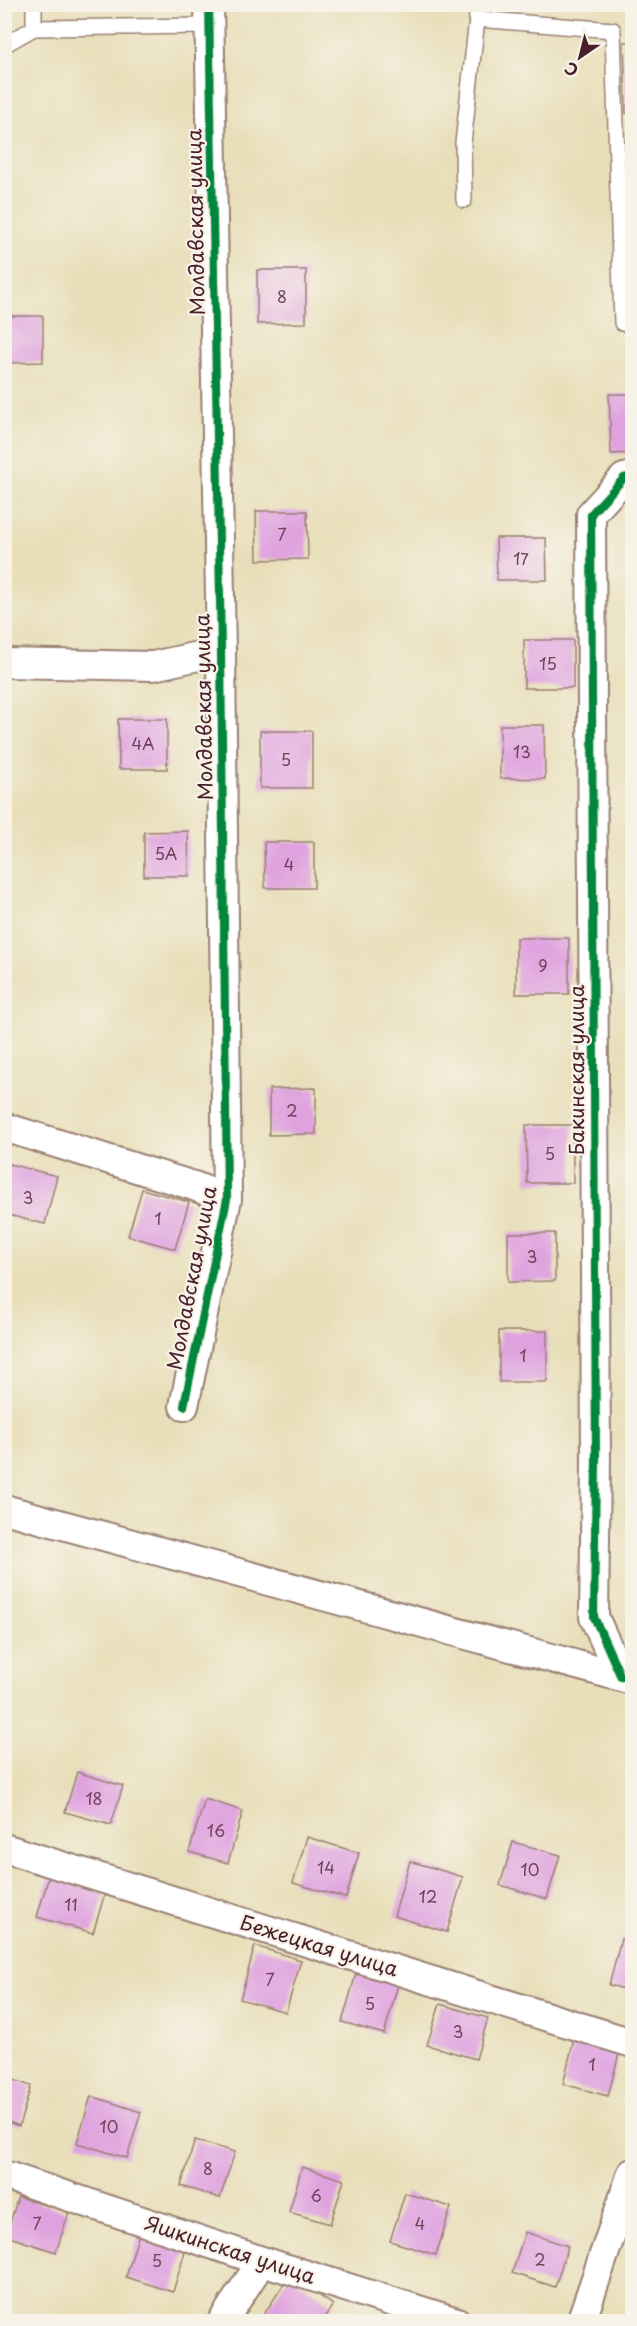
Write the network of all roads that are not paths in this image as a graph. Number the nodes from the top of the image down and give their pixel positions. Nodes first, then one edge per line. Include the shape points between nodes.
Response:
1 (34, 4) edge
2 (476, 12) edge
3 (209, 15) edge
4 (34, 28) junction
5 (4, 45) edge
6 (625, 152) edge
7 (464, 200) dead end
8 (633, 324) edge
9 (633, 476) edge
10 (220, 651) junction
11 (4, 663) edge
12 (4, 1127) edge
13 (227, 1200) junction
14 (184, 1406) dead end
15 (4, 1509) edge
16 (627, 1678) edge
17 (4, 1848) edge
18 (633, 2043) edge
19 (633, 2173) edge
20 (4, 2175) edge
21 (262, 2261) junction
22 (222, 2322) edge
23 (457, 2322) edge
24 (581, 2322) edge

1 - 4 lane
2 - 6 lane via 614,30
2 - 7 lane via 463,143
3 - 4 lane
3 - 10 street, Молдавская улица
4 - 5 lane
6 - 8 lane via 622,323
9 - 16 street, Бакинская улица via 624,478 591,514 594,1617
10 - 11 street via 153,666
10 - 13 street, Молдавская улица
12 - 13 street via 194,1186
13 - 14 street, Молдавская улица
15 - 16 street
17 - 18 street, Бежецкая улица
19 - 24 street
20 - 21 street, Яшкинская улица
21 - 22 street
21 - 23 street, Яшкинская улица

